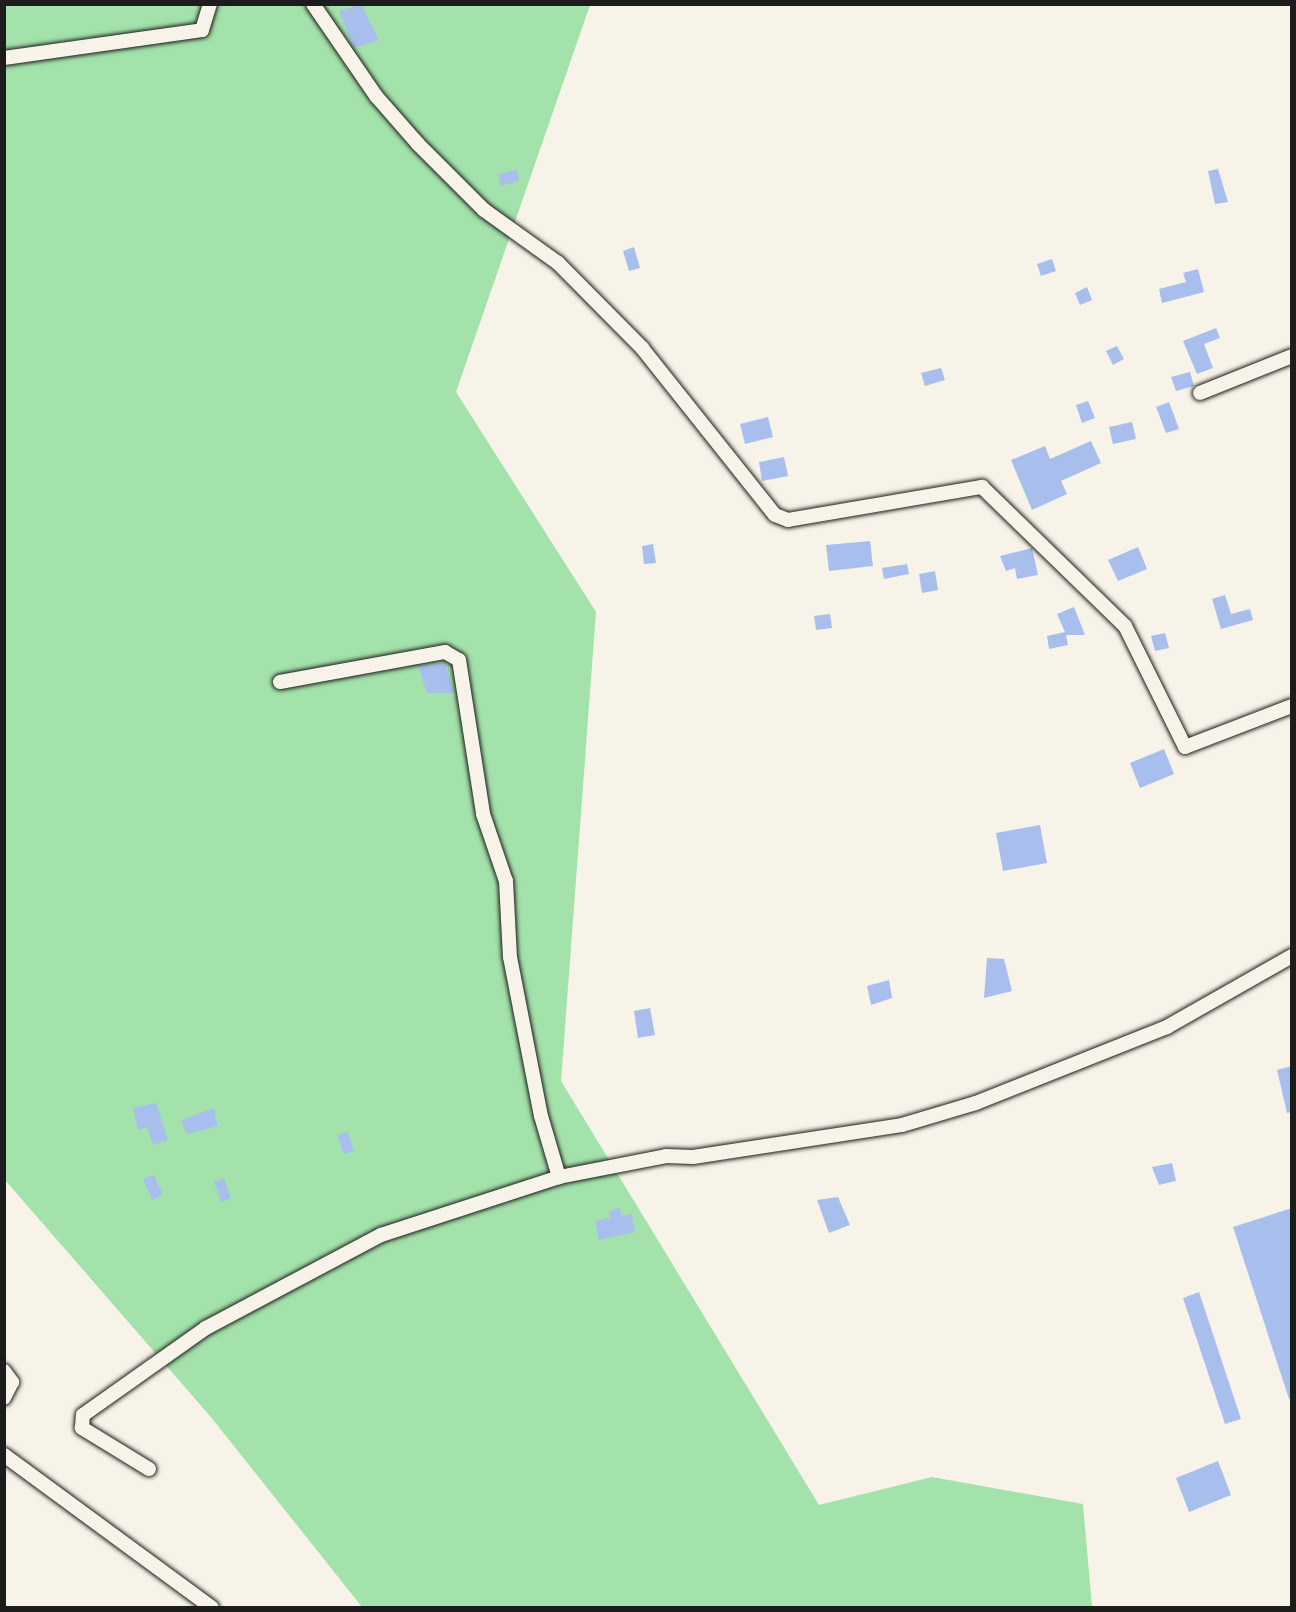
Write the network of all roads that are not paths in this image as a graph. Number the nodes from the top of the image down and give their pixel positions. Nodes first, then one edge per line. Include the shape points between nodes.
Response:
1 (210, 4) edge
2 (312, 4) edge
3 (4, 58) edge
4 (1292, 356) edge
5 (1200, 393) dead end
6 (280, 682) dead end
7 (1292, 706) edge
8 (1292, 956) edge
9 (559, 1177) junction
10 (4, 1371) edge
11 (5, 1398) edge
12 (4, 1455) edge
13 (149, 1469) dead end
14 (212, 1608) edge

1 - 3 street via 202,30
2 - 7 street via 376,96 418,144 484,210 558,263 642,348 775,515 788,520 982,487 1125,626 1185,747
4 - 5 street
6 - 9 street via 445,652 459,660 483,814 506,880 510,957 541,1116
8 - 9 street via 1167,1027 976,1103 902,1125 709,1155 666,1156
9 - 13 street via 381,1235 268,1292 133,1375 82,1415 80,1424
10 - 11 street via 12,1383
12 - 14 street

